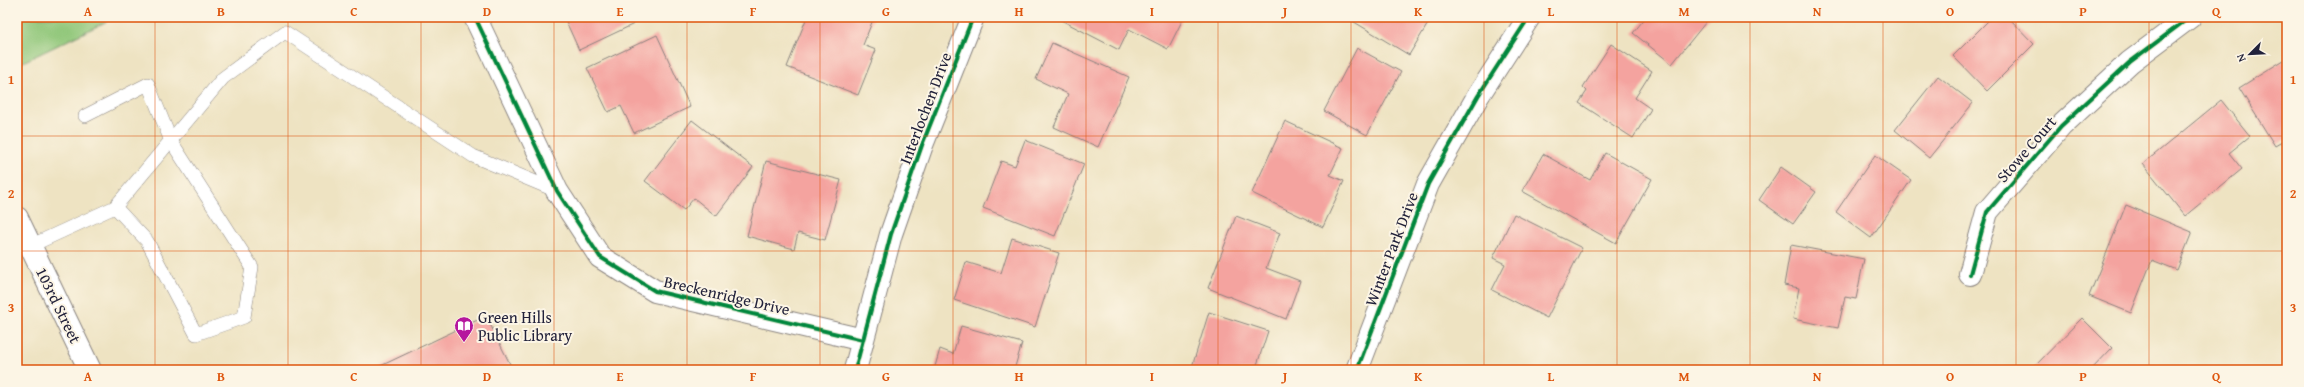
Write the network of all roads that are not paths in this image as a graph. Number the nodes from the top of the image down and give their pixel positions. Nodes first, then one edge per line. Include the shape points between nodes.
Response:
1 (475, 17) edge
2 (973, 17) edge
3 (1529, 17) edge
4 (2190, 17) edge
5 (85, 116) dead end
6 (170, 141) junction
7 (557, 191) junction
8 (115, 207) junction
9 (17, 218) edge
10 (30, 246) junction
11 (1970, 274) dead end
12 (863, 340) junction
13 (90, 370) edge
14 (855, 370) edge
15 (1357, 370) edge

1 - 7 street, Breckenridge Drive
2 - 12 street, Interlochen Drive via 890,234
3 - 15 street, Winter Park Drive via 1478,96 1428,184
4 - 11 street, Stowe Court via 2130,62 2061,126 1987,212
5 - 6 lane via 148,84
6 - 7 lane via 223,78 285,32 473,156
6 - 8 lane
6 - 8 lane via 252,267 244,317 196,334 147,241
7 - 12 street, Breckenridge Drive via 600,257 655,291
8 - 10 lane
9 - 10 street, 103rd Street
10 - 13 street, 103rd Street
12 - 14 street, Interlochen Drive

